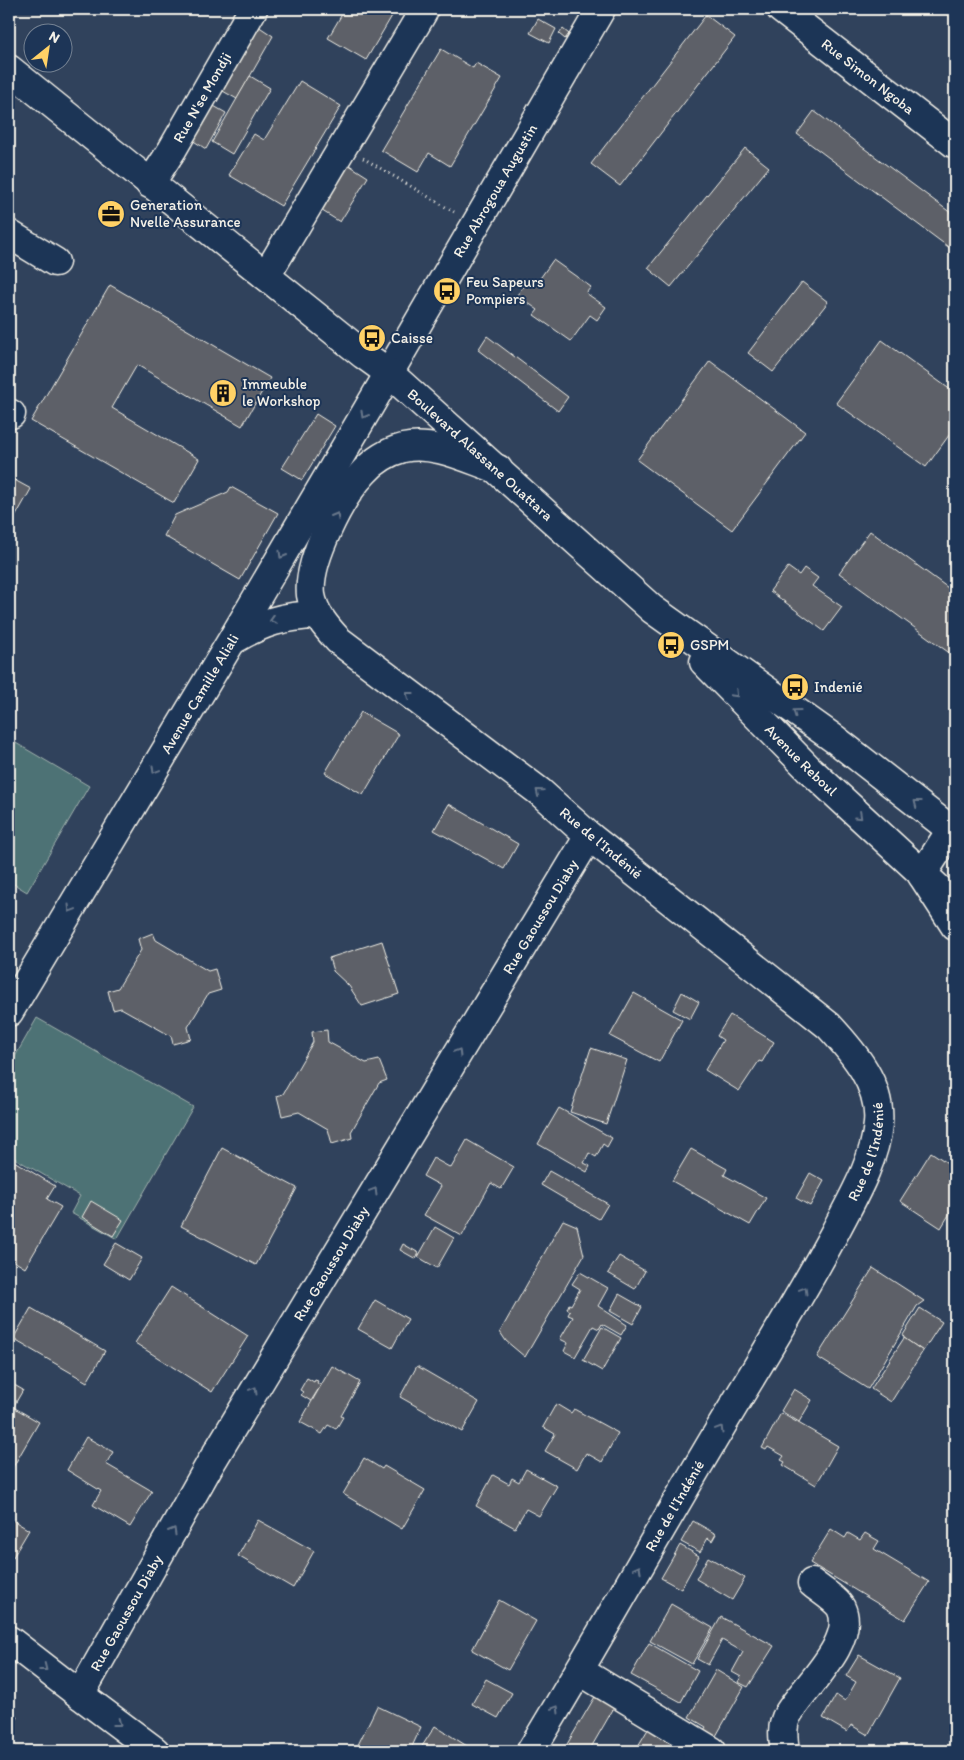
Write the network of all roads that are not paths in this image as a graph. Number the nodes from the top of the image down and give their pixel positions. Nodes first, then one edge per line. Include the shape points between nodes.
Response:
1 (254, 9) edge
2 (600, 9) edge
3 (781, 9) edge
4 (423, 12) dead end
5 (9, 69) edge
6 (955, 144) edge
7 (150, 184) junction
8 (9, 234) edge
9 (54, 262) dead end
10 (266, 276) junction
11 (389, 373) junction
12 (498, 469) junction
13 (652, 609) junction
14 (318, 615) junction
15 (232, 640) junction
16 (953, 832) edge
17 (589, 836) junction
18 (922, 875) junction
19 (955, 903) edge
20 (955, 926) edge
21 (9, 1012) edge
22 (812, 1583) dead end
23 (9, 1640) edge
24 (580, 1671) junction
25 (80, 1695) junction
26 (155, 1751) edge
27 (532, 1751) edge
28 (712, 1751) edge
29 (785, 1751) edge

1 - 7 main road, Rue N'se Mondji
2 - 11 main road, Rue Abrogoua Augustin
3 - 6 main road, Rue Simon Ngoba
4 - 10 main road
5 - 7 main road, Boulevard Alassane Ouattara
7 - 10 main road, Boulevard Alassane Ouattara
8 - 9 main road
10 - 11 main road, Boulevard Alassane Ouattara
11 - 12 main road, Boulevard Alassane Ouattara
11 -> 15 main road, Avenue Camille Aliali
12 - 13 main road, Boulevard Alassane Ouattara
14 -> 12 main road, Rue de l'Indénié via 312,596 315,558 354,485 378,460 391,452 417,446 439,449
16 -> 13 main road, Boulevard Alassane Ouattara via 836,740
13 -> 18 main road, Avenue Reboul via 810,770
14 -> 15 main road via 273,620
17 -> 14 main road, Rue de l'Indénié via 540,792 356,655 338,640
15 -> 21 main road, Avenue Camille Aliali
16 - 18 main road
24 -> 17 main road, Rue de l'Indénié via 675,1504 807,1284 872,1154 879,1123 873,1089 856,1056 829,1026
25 -> 17 main road, Rue Gaoussou Diaby via 209,1466
18 - 19 main road, Avenue Reboul
18 - 20 main road
22 - 29 main road via 840,1607 844,1624 824,1668 787,1715 782,1735
23 -> 25 main road
27 -> 24 main road, Rue de l'Indénié
24 - 28 main road
25 -> 26 main road

